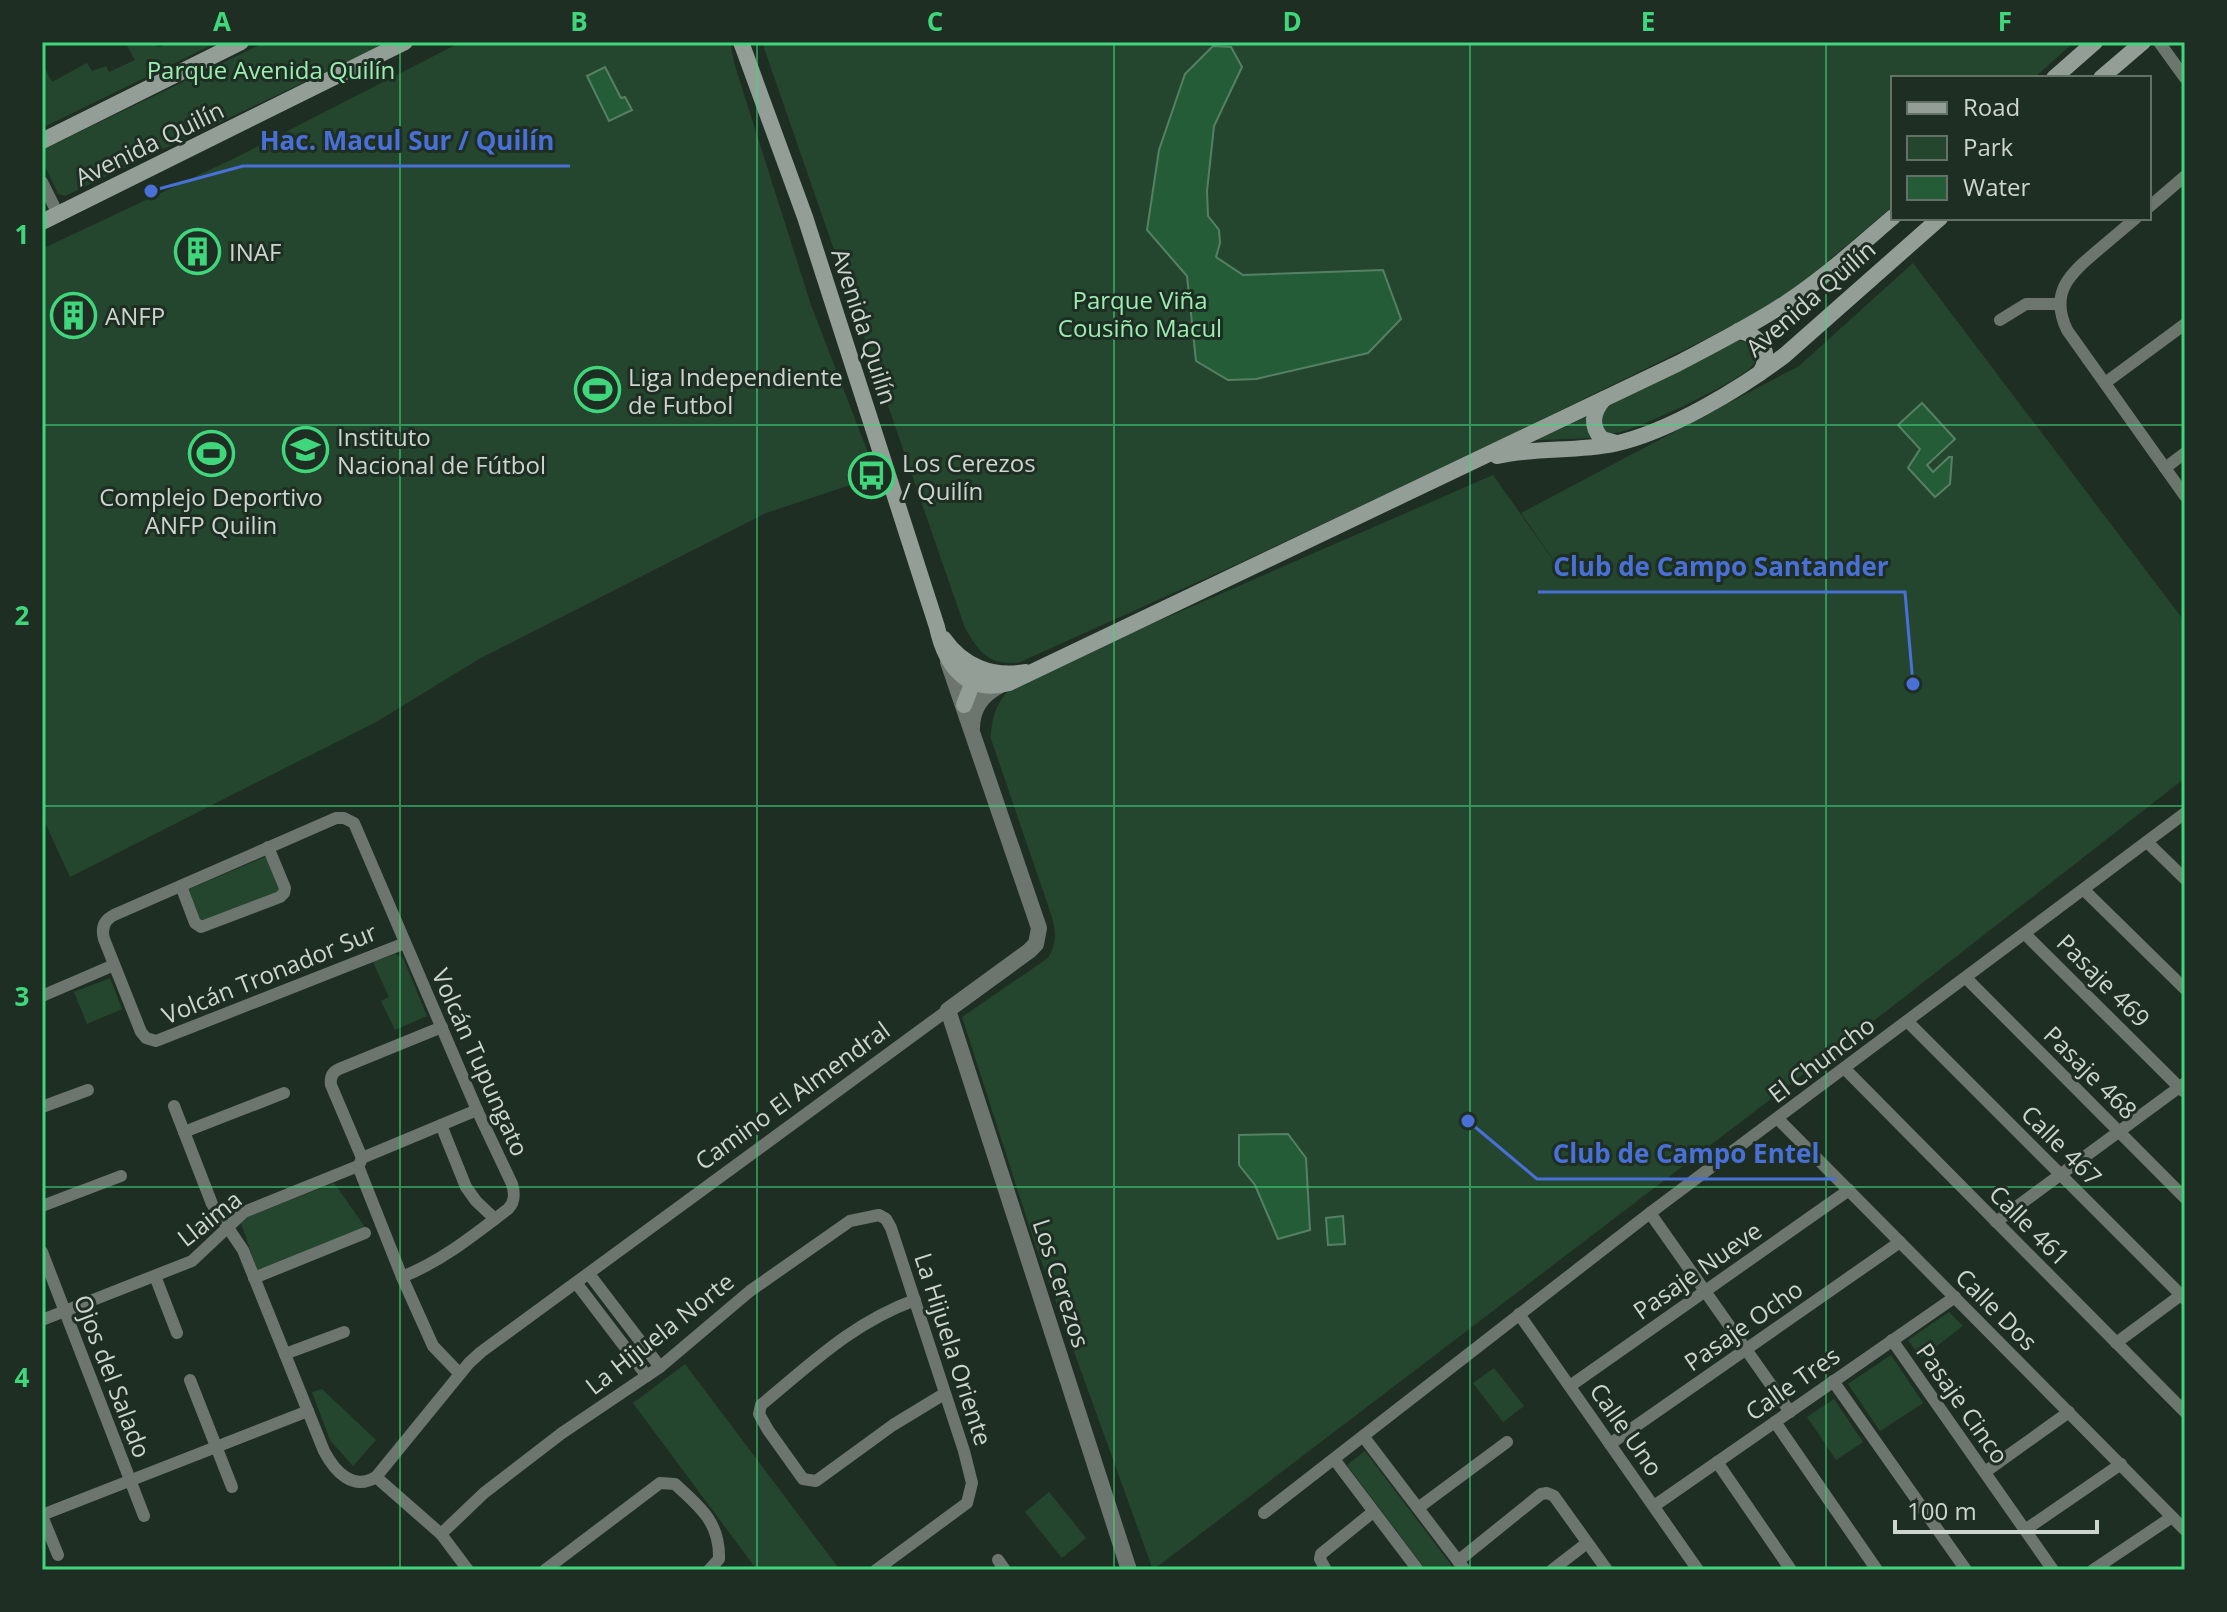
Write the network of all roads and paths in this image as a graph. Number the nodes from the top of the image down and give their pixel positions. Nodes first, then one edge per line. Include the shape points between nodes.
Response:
1 (241, 42) edge
2 (405, 42) edge
3 (741, 42) edge
4 (2095, 42) edge
5 (2143, 42) edge
6 (2159, 42) edge
7 (2056, 76) edge
8 (2103, 76) edge
9 (2185, 78) edge
10 (42, 141) edge
11 (2185, 176) edge
12 (42, 182) edge
13 (2151, 205) edge
14 (58, 214) junction
15 (1891, 219) edge
16 (1938, 220) edge
17 (2134, 220) edge
18 (42, 222) edge
19 (2060, 304) junction
20 (2000, 320) dead end
21 (2185, 324) edge
22 (1738, 331) junction
23 (1759, 374) junction
24 (2105, 383) junction
25 (1605, 398) junction
26 (1616, 443) junction
27 (2185, 453) edge
28 (1474, 462) junction
29 (2165, 468) junction
30 (2185, 496) edge
31 (937, 627) junction
32 (948, 662) junction
33 (1034, 670) junction
34 (981, 676) junction
35 (999, 686) junction
36 (964, 705) junction
37 (972, 730) junction
38 (2185, 813) edge
39 (2147, 842) junction
40 (268, 847) junction
41 (2185, 879) edge
42 (181, 886) junction
43 (2084, 890) junction
44 (2025, 934) junction
45 (405, 943) junction
46 (114, 965) junction
47 (1966, 978) junction
48 (2185, 989) edge
49 (42, 996) edge
50 (948, 1010) junction
51 (1908, 1022) junction
52 (442, 1027) junction
53 (1845, 1069) junction
54 (2183, 1088) edge
55 (88, 1090) dead end
56 (284, 1093) dead end
57 (174, 1106) dead end
58 (42, 1107) edge
59 (477, 1110) junction
60 (1778, 1119) junction
61 (441, 1125) junction
62 (184, 1132) junction
63 (2120, 1132) junction
64 (360, 1162) junction
65 (2061, 1174) junction
66 (121, 1176) dead end
67 (1849, 1190) junction
68 (2185, 1198) edge
69 (42, 1206) edge
70 (1650, 1213) junction
71 (879, 1215) joint
72 (495, 1219) junction
73 (1996, 1222) junction
74 (228, 1228) junction
75 (365, 1233) dead end
76 (1900, 1242) junction
77 (42, 1252) edge
78 (589, 1274) junction
79 (155, 1276) junction
80 (402, 1277) junction
81 (254, 1278) junction
82 (577, 1284) junction
83 (1705, 1291) junction
84 (2184, 1296) edge
85 (1955, 1297) junction
86 (915, 1300) junction
87 (65, 1311) junction
88 (1519, 1314) junction
89 (42, 1320) edge
90 (344, 1332) dead end
91 (177, 1333) dead end
92 (1892, 1340) junction
93 (2116, 1343) junction
94 (1746, 1349) junction
95 (285, 1354) junction
96 (660, 1367) junction
97 (460, 1374) junction
98 (647, 1376) junction
99 (190, 1380) dead end
100 (1833, 1381) junction
101 (1570, 1386) junction
102 (944, 1394) junction
103 (308, 1411) junction
104 (1790, 1412) junction
105 (2069, 1412) junction
106 (2185, 1412) edge
107 (1775, 1422) junction
108 (1363, 1436) junction
109 (1507, 1442) dead end
110 (1610, 1444) junction
111 (216, 1447) junction
112 (1334, 1459) junction
113 (1717, 1462) junction
114 (2121, 1464) junction
115 (1985, 1472) junction
116 (376, 1477) junction
117 (130, 1481) junction
118 (232, 1487) dead end
119 (1654, 1506) junction
120 (1418, 1508) junction
121 (1373, 1512) junction
122 (1264, 1513) dead end
123 (42, 1516) edge
124 (144, 1516) dead end
125 (2172, 1517) junction
126 (2025, 1530) junction
127 (2185, 1530) edge
128 (441, 1534) junction
129 (1587, 1543) junction
130 (58, 1555) dead end
131 (1323, 1564) edge
132 (1461, 1565) edge
133 (468, 1570) edge
134 (545, 1570) edge
135 (709, 1570) edge
136 (876, 1570) edge
137 (1129, 1570) edge
138 (1418, 1570) edge
139 (1552, 1570) edge
140 (1607, 1570) edge
141 (1698, 1570) edge
142 (1791, 1570) edge
143 (1877, 1570) edge
144 (1966, 1570) edge
145 (2053, 1570) edge
146 (2093, 1570) edge

1 - 10 main road, Avenida Quilín
2 - 14 main road, Avenida Quilín
3 - 31 main road, Avenida Quilín via 805,217
4 - 7 main road
5 - 8 main road
6 - 9 street
11 - 13 street
12 - 14 street
14 - 18 main road, Avenida Quilín
15 - 22 main road, Avenida Quilín via 1806,289
16 - 23 main road, Avenida Quilín
17 - 19 street via 2073,272
19 - 20 street via 2026,304
19 - 24 street via 2067,330
21 - 24 street
22 - 23 main road via 1762,343 1766,359
22 - 25 main road, Avenida Quilín
23 - 26 main road, Avenida Quilín via 1669,424
24 - 29 street
25 - 26 main road via 1595,411 1594,426 1602,439
25 - 28 main road, Avenida Quilín
26 - 28 main road, Avenida Quilín via 1536,449
27 - 29 street
28 - 33 main road, Avenida Quilín
29 - 30 street
31 - 32 main road, Avenida Quilín
31 - 34 main road, Avenida Quilín
32 - 34 main road, Avenida Quilín via 961,673
32 - 36 street, Camino El Almendral
33 - 34 main road, Avenida Quilín
33 - 35 main road, Avenida Quilín
34 - 35 main road, Avenida Quilín
34 - 36 main road
35 - 37 street, Avenida Quilín via 978,704
36 - 37 street, Camino El Almendral
37 - 50 street, Camino El Almendral via 1039,928 1029,951
38 - 39 street, El Chuncho
39 - 41 street
39 - 43 street, El Chuncho
40 - 42 street
40 - 42 street via 285,888 280,897 201,927
40 - 45 street, Volcán Tupungato via 336,818 348,819 357,827
42 - 46 street via 114,915 104,925
43 - 44 street, El Chuncho
43 - 48 street
44 - 47 street, El Chuncho
44 - 54 street, Pasaje 469
45 - 46 street, Volcán Tronador Sur via 156,1041 139,1028
45 - 52 street, Volcán Tupungato
46 - 49 street
47 - 51 street, El Chuncho
47 - 63 street, Pasaje 468
50 - 78 street, Camino El Almendral
50 - 137 street, Los Cerezos
51 - 53 street, El Chuncho
51 - 65 street, Calle 467
52 - 59 street, Volcán Tupungato
52 - 64 street via 332,1076
53 - 60 street, El Chuncho
53 - 73 street, Calle 461
54 - 63 street
55 - 58 street
56 - 62 street
57 - 62 street
59 - 61 street, Llaima
59 - 72 street, Volcán Tupungato via 514,1190 511,1206
60 - 67 street, Calle Dos
60 - 70 street, El Chuncho
61 - 64 street, Llaima
61 - 72 street via 466,1187
62 - 74 street via 212,1204
63 - 65 street
63 - 68 street, Pasaje 468
64 - 74 street, Llaima via 244,1212
64 - 80 street
65 - 73 street
65 - 84 street, Calle 467
66 - 69 street
67 - 76 street, Calle Dos
67 - 83 street, Pasaje Nueve
70 - 83 street
70 - 88 street, El Chuncho
71 - 86 street, La Hijuela Oriente via 891,1228
71 - 96 street, La Hijuela Norte via 850,1221 812,1246
72 - 80 street, Volcán Tupungato via 432,1264
73 - 93 street, Calle 461
74 - 79 street, Llaima via 192,1261
74 - 81 street
75 - 81 street
76 - 85 street, Calle Dos
76 - 94 street, Pasaje Ocho
77 - 87 street, Ojos del Salado
78 - 82 street, Camino El Almendral
78 - 96 street
79 - 87 street, Llaima
79 - 91 street
80 - 97 street via 433,1346
81 - 95 street
82 - 97 street, Camino El Almendral via 481,1352
82 - 98 street
83 - 94 street
83 - 101 street, Pasaje Nueve
84 - 93 street
85 - 92 street, Calle Tres
85 - 105 street, Calle Dos
86 - 102 street, La Hijuela Oriente
86 - 102 street via 846,1335 761,1405 759,1414 803,1479 816,1481
87 - 89 street, Llaima
87 - 117 street, Ojos del Salado
88 - 101 street, Calle Uno
88 - 108 street, El Chuncho
90 - 95 street
92 - 100 street, Calle Tres
92 - 115 street, Pasaje Cinco
93 - 106 street, Calle 461
94 - 104 street
94 - 110 street, Pasaje Ocho
95 - 103 street
96 - 98 street, La Hijuela Norte
97 - 116 street, Camino El Almendral
98 - 128 street, La Hijuela Norte via 551,1441
99 - 111 street
100 - 104 street, Calle Tres
100 - 144 street
101 - 110 street, Calle Uno
102 - 136 street, La Hijuela Oriente via 972,1483 967,1503
103 - 111 street
103 - 116 street, Camino El Almendral via 324,1451 345,1477 361,1483
104 - 107 street, Calle Tres
105 - 114 street, Calle Dos
105 - 115 street
107 - 113 street, Calle Tres
107 - 143 street
108 - 112 street, El Chuncho
108 - 120 street
109 - 120 street
110 - 119 street, Calle Uno
111 - 117 street
111 - 118 street
112 - 121 street
112 - 122 street, El Chuncho
113 - 119 street, Calle Tres
113 - 142 street
114 - 125 street, Calle Dos
114 - 126 street
115 - 126 street, Pasaje Cinco
116 - 128 street
117 - 123 street
117 - 124 street, Ojos del Salado
119 - 141 street, Calle Uno
120 - 132 street
121 - 131 street via 1321,1554
121 - 138 street
123 - 130 street
125 - 127 street, Calle Dos
125 - 146 street
126 - 145 street, Pasaje Cinco
128 - 133 street
129 - 132 street via 1554,1496 1544,1493
129 - 139 street
129 - 140 street
134 - 135 street via 660,1483 675,1484 704,1510 720,1541 719,1559

